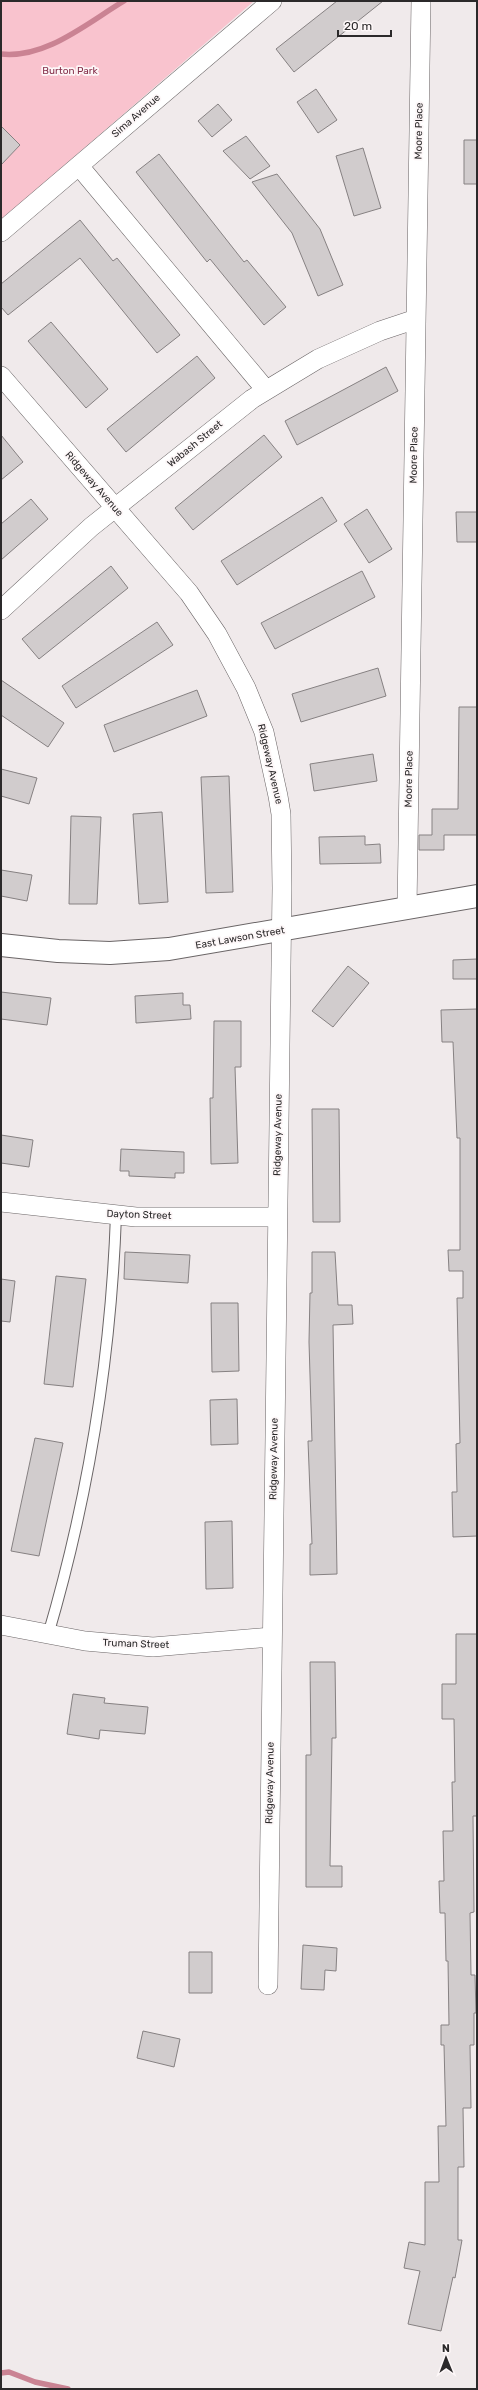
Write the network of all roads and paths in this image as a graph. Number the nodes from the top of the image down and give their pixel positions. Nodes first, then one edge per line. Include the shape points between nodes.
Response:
1 (272, 1) edge
2 (421, 1) edge
3 (79, 166) junction
4 (1, 232) edge
5 (416, 319) junction
6 (1, 376) edge
7 (266, 390) junction
8 (115, 508) junction
9 (1, 610) edge
10 (477, 896) edge
11 (407, 909) junction
12 (282, 931) junction
13 (1, 945) edge
14 (1, 1202) edge
15 (116, 1215) junction
16 (277, 1217) junction
17 (1, 1625) edge
18 (48, 1635) junction
19 (271, 1637) junction
20 (268, 1985) dead end

1 - 3 street, Sima Avenue
2 - 5 street, Moore Place
3 - 4 street, Sima Avenue
3 - 7 street
5 - 7 street, Wabash Street via 380,331 326,356
5 - 11 street, Moore Place
6 - 8 street, Ridgeway Avenue
7 - 8 street, Wabash Street
8 - 9 street, Wabash Street via 43,569
8 - 12 street, Ridgeway Avenue via 189,593 216,634 255,708 264,732 281,814
10 - 11 street, East Lawson Street
11 - 12 street, East Lawson Street
12 - 13 street, East Lawson Street via 169,949 110,953
12 - 16 street, Ridgeway Avenue
14 - 15 street, Dayton Street
15 - 16 street, Dayton Street
15 - 18 lane via 102,1393 80,1506
16 - 19 street, Ridgeway Avenue
17 - 18 street, Truman Street
18 - 19 street, Truman Street via 92,1642 153,1646
19 - 20 street, Ridgeway Avenue

